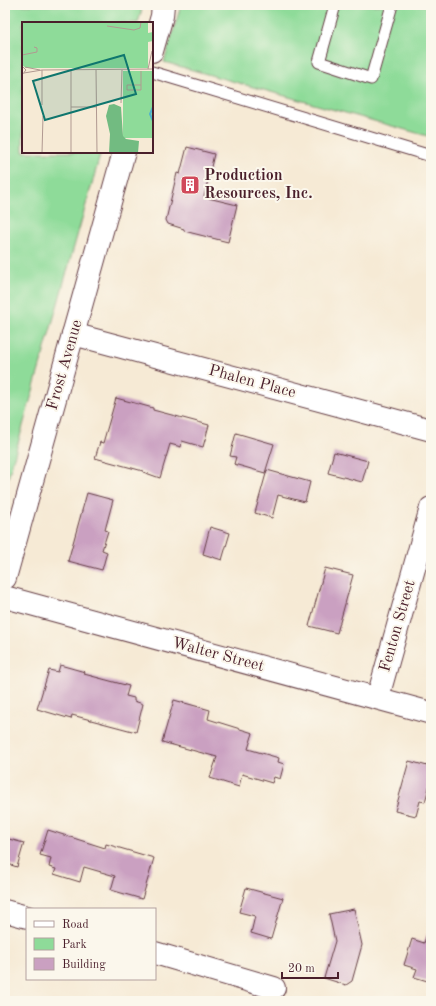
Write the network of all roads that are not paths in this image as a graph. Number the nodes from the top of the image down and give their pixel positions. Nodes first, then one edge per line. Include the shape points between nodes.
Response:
1 (335, 5) edge
2 (392, 5) edge
3 (165, 9) edge
4 (153, 48) edge
5 (153, 72) edge
6 (124, 153) edge
7 (431, 156) edge
8 (73, 334) junction
9 (431, 430) edge
10 (431, 508) edge
11 (5, 578) edge
12 (5, 597) edge
13 (378, 698) junction
14 (431, 713) edge
15 (5, 910) edge
16 (26, 917) edge
17 (156, 953) edge
18 (274, 988) dead end

1 - 2 lane via 319,62 371,79
3 - 4 street
5 - 7 lane
6 - 8 street, Frost Avenue
8 - 9 street, Phalen Place
8 - 11 street, Frost Avenue
10 - 13 street, Fenton Street
12 - 13 street, Walter Street
13 - 14 street, Walter Street
15 - 16 street
17 - 18 street

